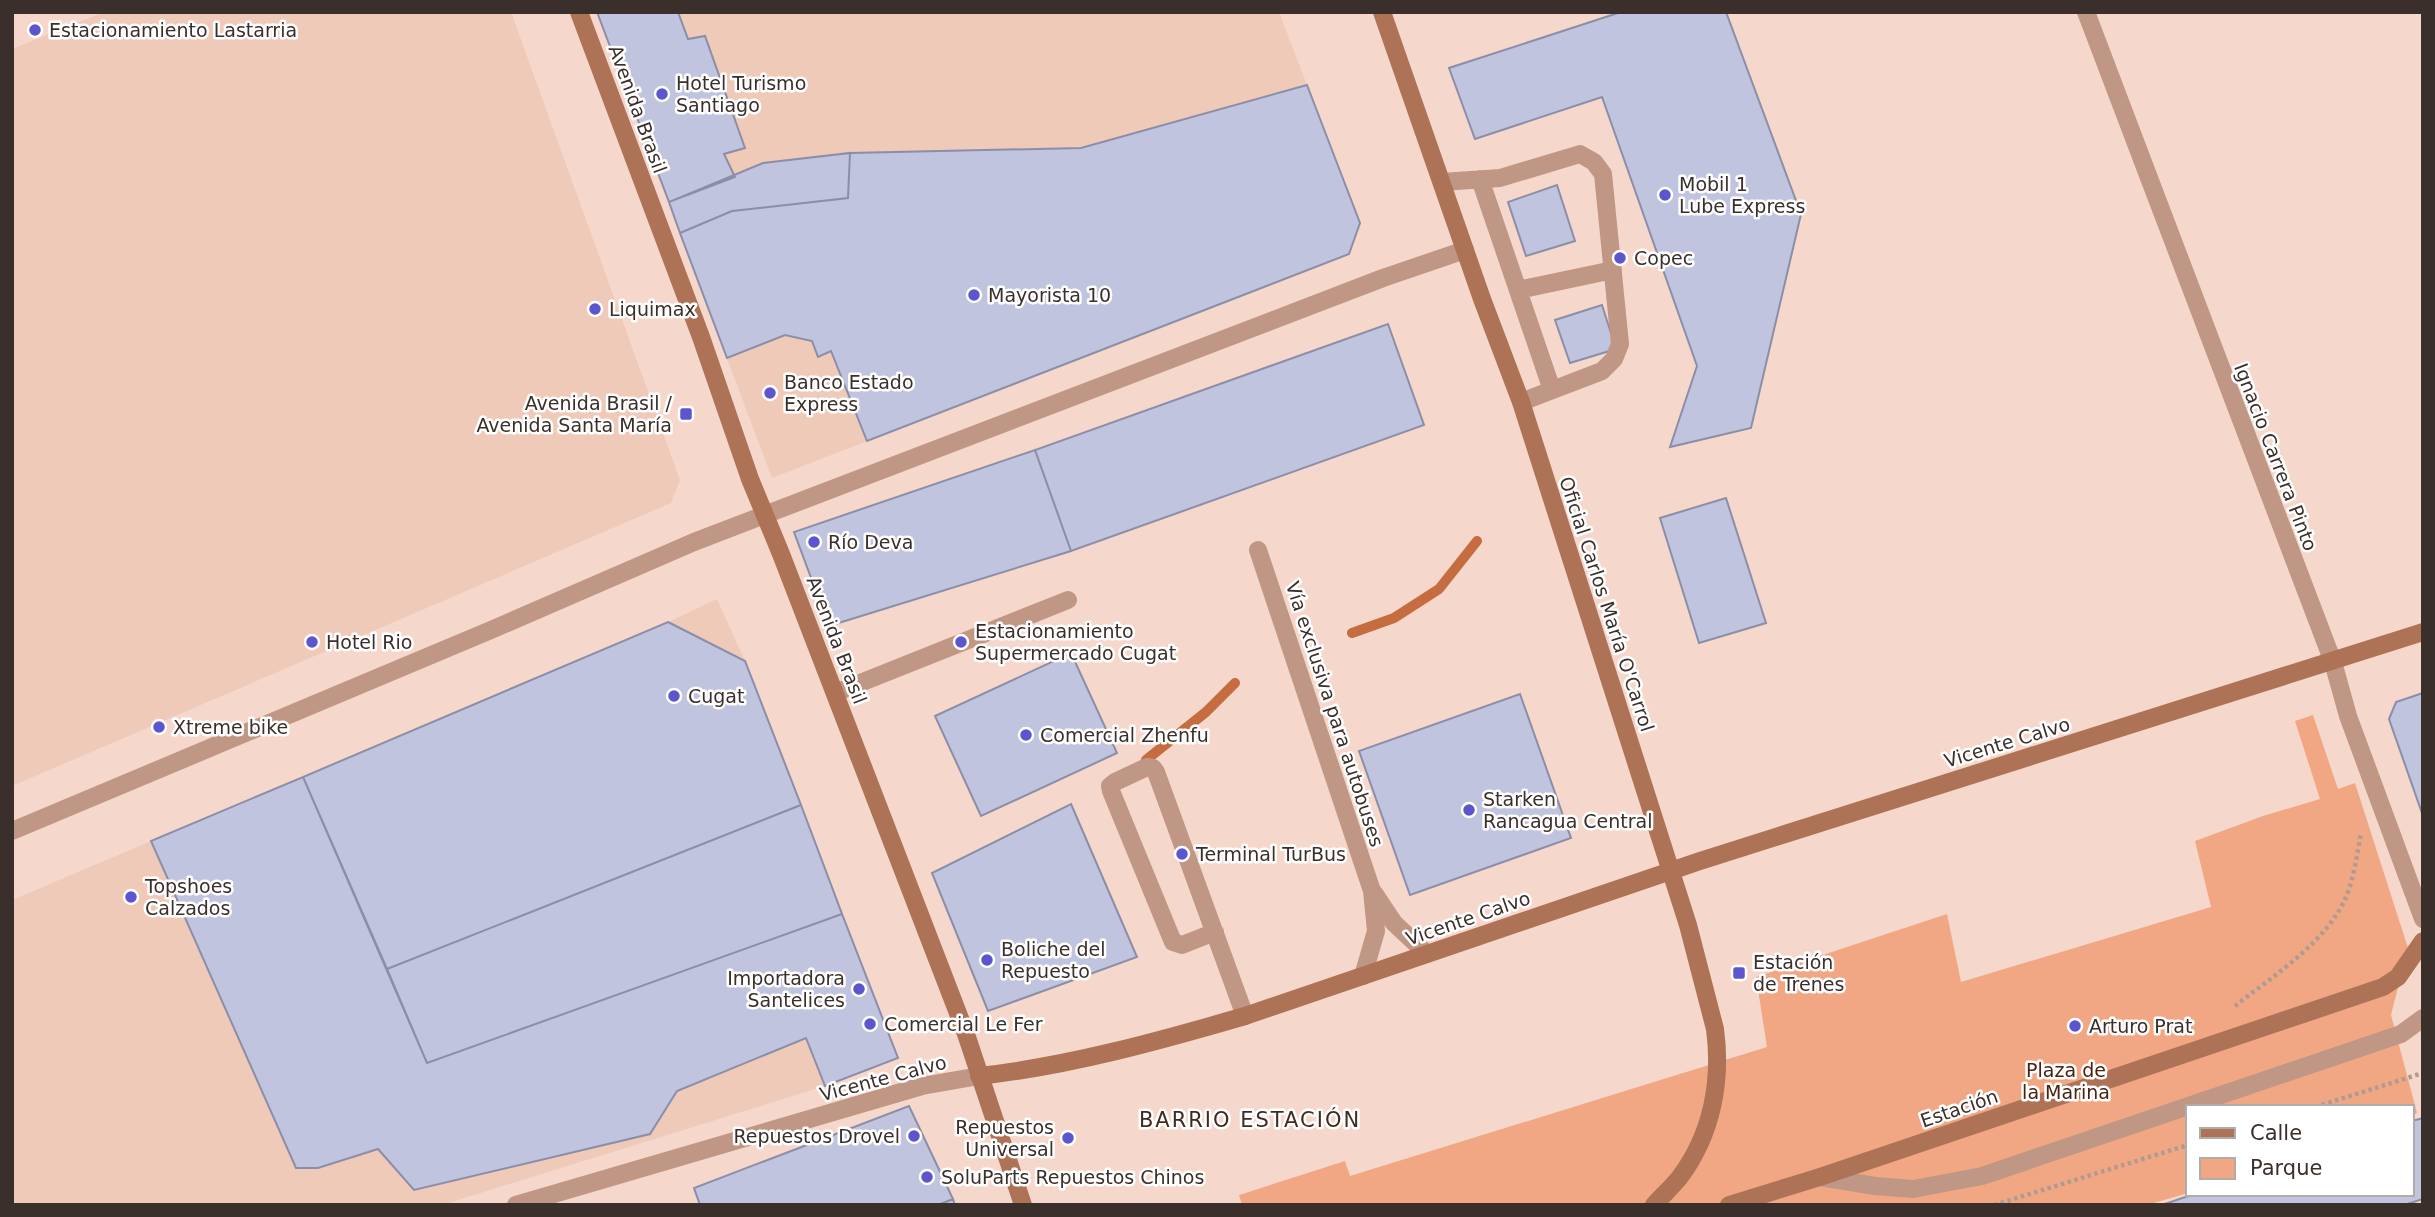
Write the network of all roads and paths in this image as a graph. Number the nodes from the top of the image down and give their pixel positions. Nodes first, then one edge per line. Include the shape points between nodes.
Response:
1 (579, 12) edge
2 (1382, 12) edge
3 (2086, 12) edge
4 (1480, 179) junction
5 (1442, 182) junction
6 (1465, 250) junction
7 (1613, 270) junction
8 (1518, 290) junction
9 (1552, 390) junction
10 (1521, 402) junction
11 (766, 514) junction
12 (1258, 550) dead end
13 (1068, 600) dead end
14 (2423, 632) edge
15 (2333, 662) junction
16 (835, 693) junction
17 (12, 831) edge
18 (2362, 832) dead end
19 (1671, 872) junction
20 (1372, 891) junction
21 (2423, 919) edge
22 (1215, 932) junction
23 (2423, 940) edge
24 (1427, 954) junction
25 (1363, 976) junction
26 (2228, 1012) dead end
27 (1245, 1016) junction
28 (2423, 1018) edge
29 (2423, 1073) edge
30 (979, 1076) junction
31 (2192, 1105) edge
32 (2321, 1105) edge
33 (2186, 1107) edge
34 (2186, 1146) edge
35 (1820, 1177) junction
36 (516, 1205) edge
37 (1023, 1205) edge
38 (1654, 1205) edge
39 (1729, 1205) edge
40 (1994, 1205) edge

1 - 11 main road, Avenida Brasil
2 - 5 main road, Oficial Carlos María O'Carrol
3 - 15 street, Ignacio Carrera Pinto
4 - 5 street
4 - 7 street via 1500,178 1580,154 1594,162 1603,174
4 - 8 street
5 - 6 main road, Oficial Carlos María O'Carrol
6 - 10 main road, Oficial Carlos María O'Carrol
6 - 11 street via 1357,287
7 - 8 street
7 - 9 street via 1620,344 1614,359 1602,371
8 - 9 street
9 - 10 street
10 - 19 main road, Oficial Carlos María O'Carrol
11 - 16 main road, Avenida Brasil
11 - 17 street
12 - 20 street, Vía exclusiva para autobuses
13 - 16 street
14 - 15 main road, Vicente Calvo
15 - 19 main road, Vicente Calvo
15 - 21 street, Ignacio Carrera Pinto via 2348,716
16 - 30 main road, Avenida Brasil
18 - 26 path via 2347,895 2334,920
19 - 24 main road, Vicente Calvo
19 - 38 main road, Oficial Carlos María O'Carrol via 1715,1029 1715,1098 1700,1145
20 - 24 street, Vía exclusiva para autobuses via 1394,923
20 - 25 street, Vía exclusiva para autobuses via 1376,931
22 - 22 street via 1182,945 1173,943 1111,791 1115,782 1147,767 1156,772
22 - 27 street
23 - 35 main road, Estación via 2398,977 2383,987
24 - 25 main road, Vicente Calvo
25 - 27 main road, Vicente Calvo
27 - 30 main road, Vicente Calvo via 1017,1072
28 - 31 street via 2401,1034
29 - 32 path
30 - 36 street, Vicente Calvo via 922,1086
30 - 37 main road, Avenida Brasil
33 - 35 street via 1982,1176 1913,1189
34 - 40 path
35 - 39 main road, Estación

